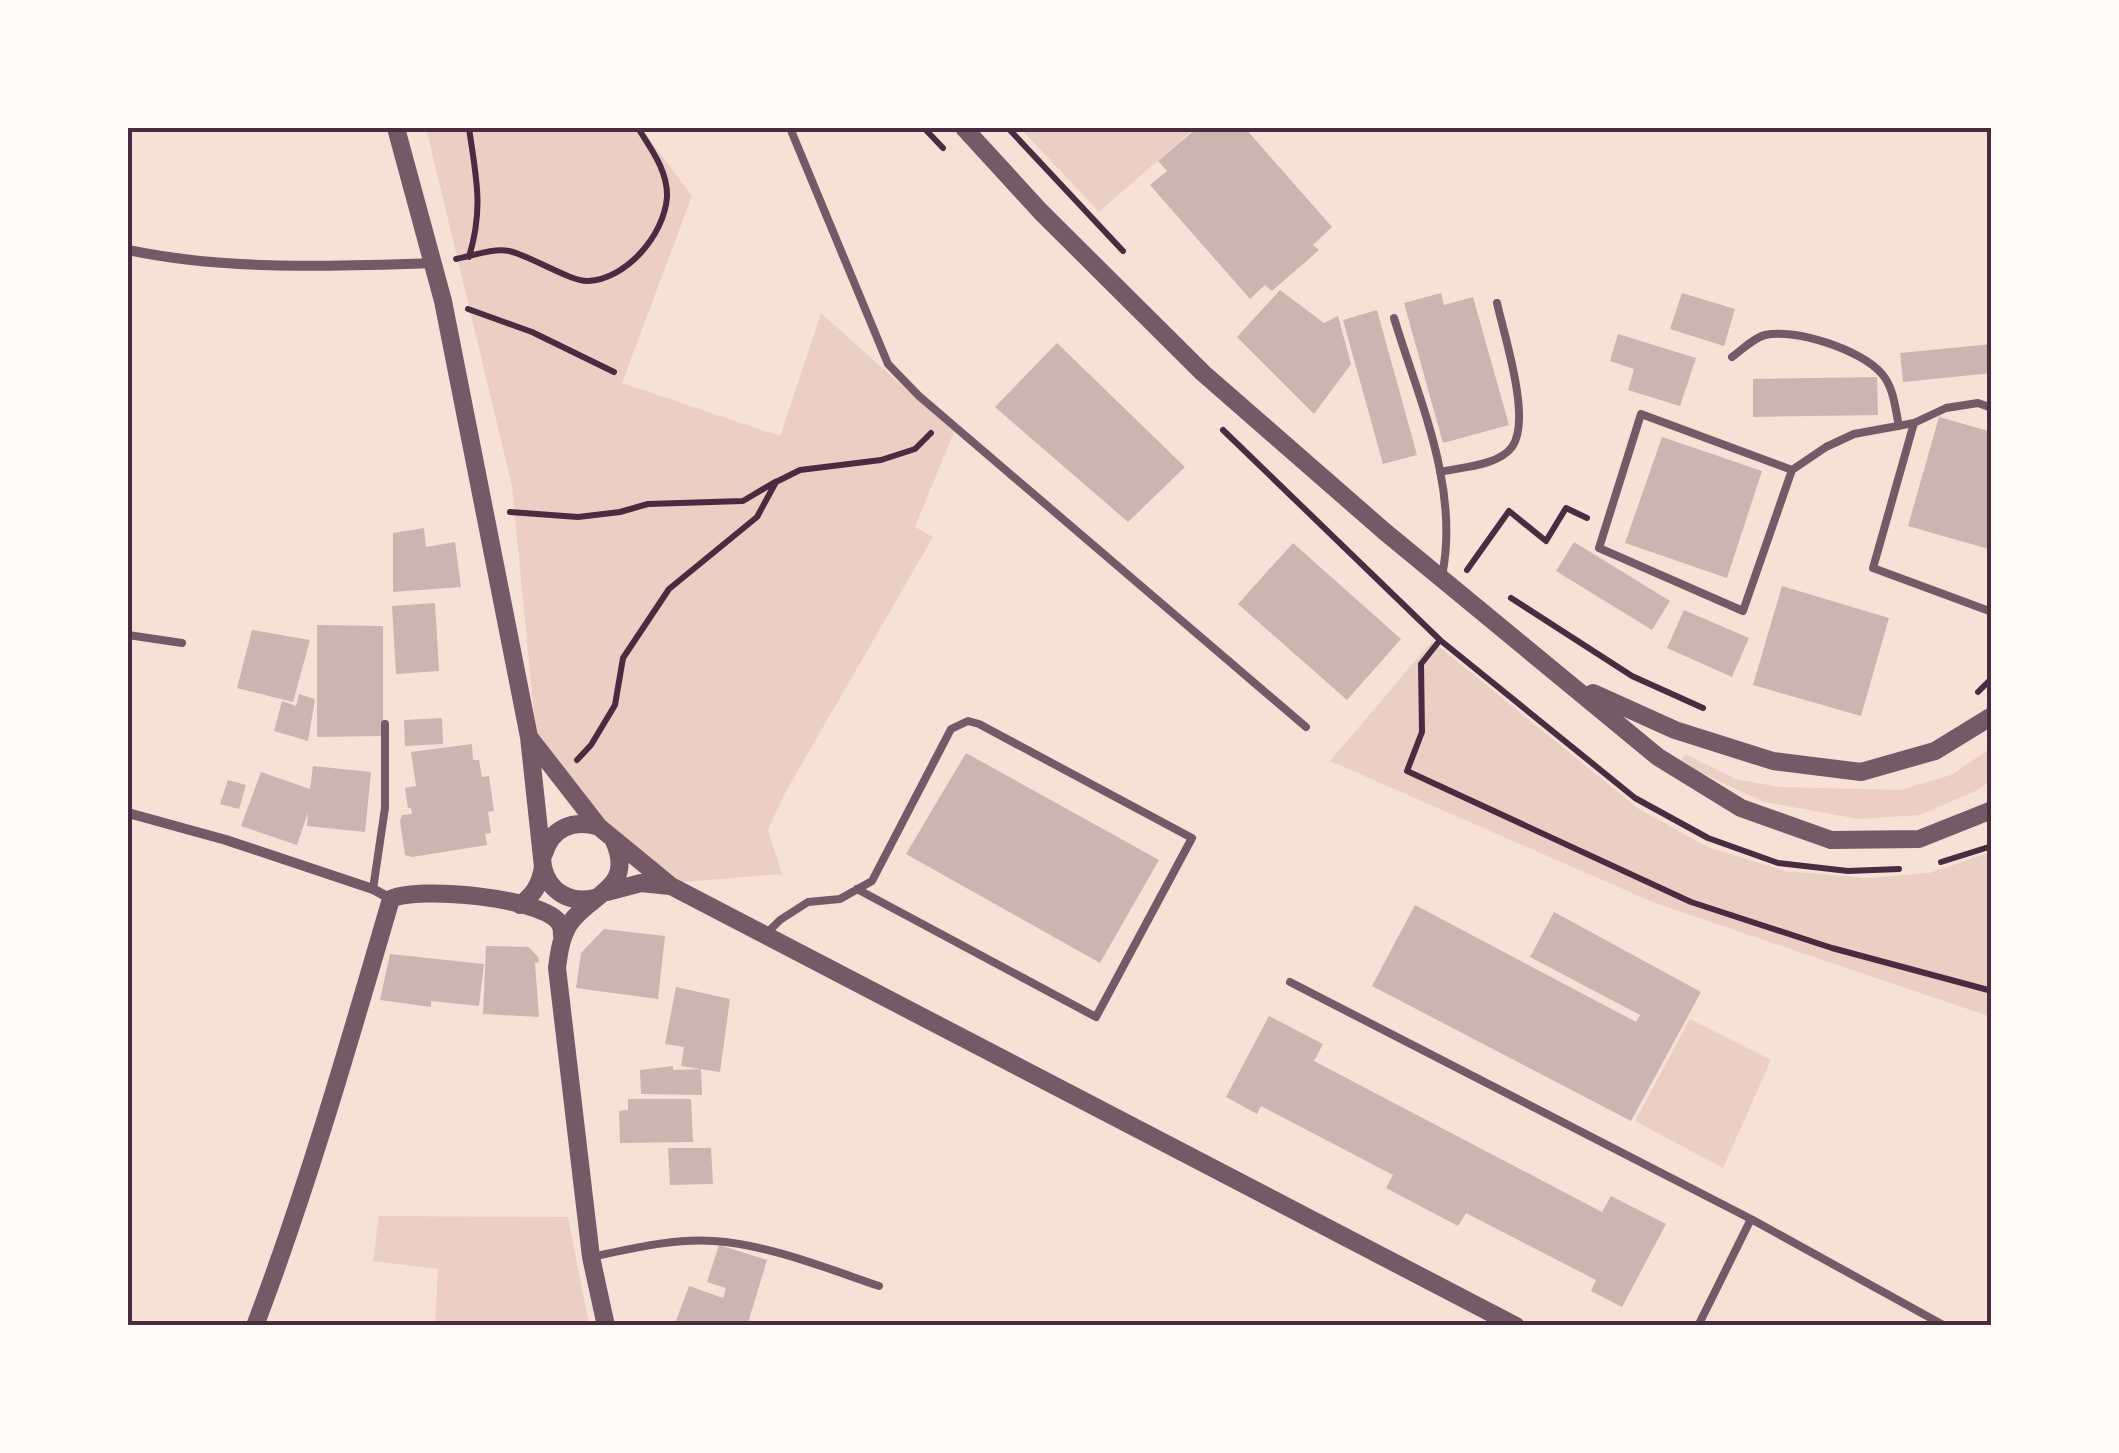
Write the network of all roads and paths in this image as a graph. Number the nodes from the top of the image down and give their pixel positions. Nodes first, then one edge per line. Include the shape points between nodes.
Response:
1 (396, 128) edge
2 (469, 128) edge
3 (638, 128) edge
4 (790, 128) edge
5 (964, 128) edge
6 (128, 250) edge
7 (469, 257) junction
8 (435, 263) junction
9 (443, 301) junction
10 (1497, 303) dead end
11 (1394, 318) dead end
12 (1732, 357) dead end
13 (614, 372) dead end
14 (1992, 408) edge
15 (946, 419) junction
16 (1914, 423) junction
17 (1899, 426) junction
18 (1792, 470) junction
19 (1440, 472) junction
20 (776, 482) junction
21 (1566, 508) dead end
22 (484, 510) junction
23 (1468, 570) dead end
24 (1442, 578) junction
25 (1992, 612) edge
26 (128, 635) edge
27 (1440, 640) dead end
28 (182, 643) dead end
29 (1572, 684) junction
30 (1992, 716) edge
31 (385, 724) dead end
32 (1306, 727) dead end
33 (529, 738) junction
34 (559, 778) junction
35 (1992, 810) edge
36 (128, 814) edge
37 (599, 827) junction
38 (614, 840) junction
39 (542, 863) junction
40 (671, 886) junction
41 (857, 888) junction
42 (373, 889) junction
43 (603, 894) junction
44 (391, 900) junction
45 (576, 900) junction
46 (520, 905) junction
47 (765, 935) junction
48 (562, 936) junction
49 (1290, 982) dead end
50 (1992, 991) edge
51 (1751, 1220) junction
52 (591, 1257) junction
53 (879, 1286) dead end
54 (255, 1326) edge
55 (606, 1326) edge
56 (1516, 1326) edge
57 (1698, 1326) edge
58 (1946, 1326) edge

1 - 8 street
2 - 7 path via 478,224
3 - 7 path via 660,162 667,195 650,241 630,264 583,282 504,250
4 - 15 lane via 888,364
5 - 24 street via 1204,373
6 - 8 street via 172,260
7 - 8 path
8 - 9 street
9 - 13 path via 532,332
9 - 22 street
10 - 19 lane via 1521,419 1512,446 1496,459
11 - 19 lane
12 - 17 lane via 1763,335 1794,334 1833,345 1880,370
14 - 16 lane via 1946,408
15 - 20 path via 915,449 800,470
15 - 32 lane
16 - 17 lane
16 - 25 lane via 1873,568
17 - 18 lane via 1854,434
18 - 18 lane via 1742,612 1600,548 1641,414
19 - 24 lane via 1447,516
20 - 22 path via 743,501 648,504 578,518
20 - 34 path via 757,516 670,589 622,658 614,705 591,745
21 - 23 path via 1546,542 1509,511
22 - 33 street
24 - 29 street
26 - 28 lane
27 - 50 path via 1421,664 1422,732 1407,771 1692,902
29 - 30 street via 1675,730 1774,761 1862,772 1936,751
29 - 35 street via 1658,758 1740,808 1831,840 1919,839
31 - 42 lane via 385,808
33 - 34 street
33 - 39 street
34 - 37 street
36 - 42 street
37 - 38 street
37 - 39 street via 562,828
38 - 40 street
38 - 43 street via 620,862 614,884
39 - 45 street via 550,886
39 - 46 street via 540,882
40 - 43 street via 641,884
40 - 47 street
41 - 41 lane via 1096,1017 1192,838 968,722 951,729 878,872
41 - 47 lane via 808,902
42 - 44 street
43 - 45 street
43 - 48 street
44 - 46 street via 418,892
44 - 54 street via 318,1146
45 - 46 street
46 - 48 street via 547,913
47 - 56 street
48 - 52 street via 557,968
49 - 51 lane
51 - 57 lane
51 - 58 lane
52 - 53 lane via 713,1241 810,1262
52 - 55 street

